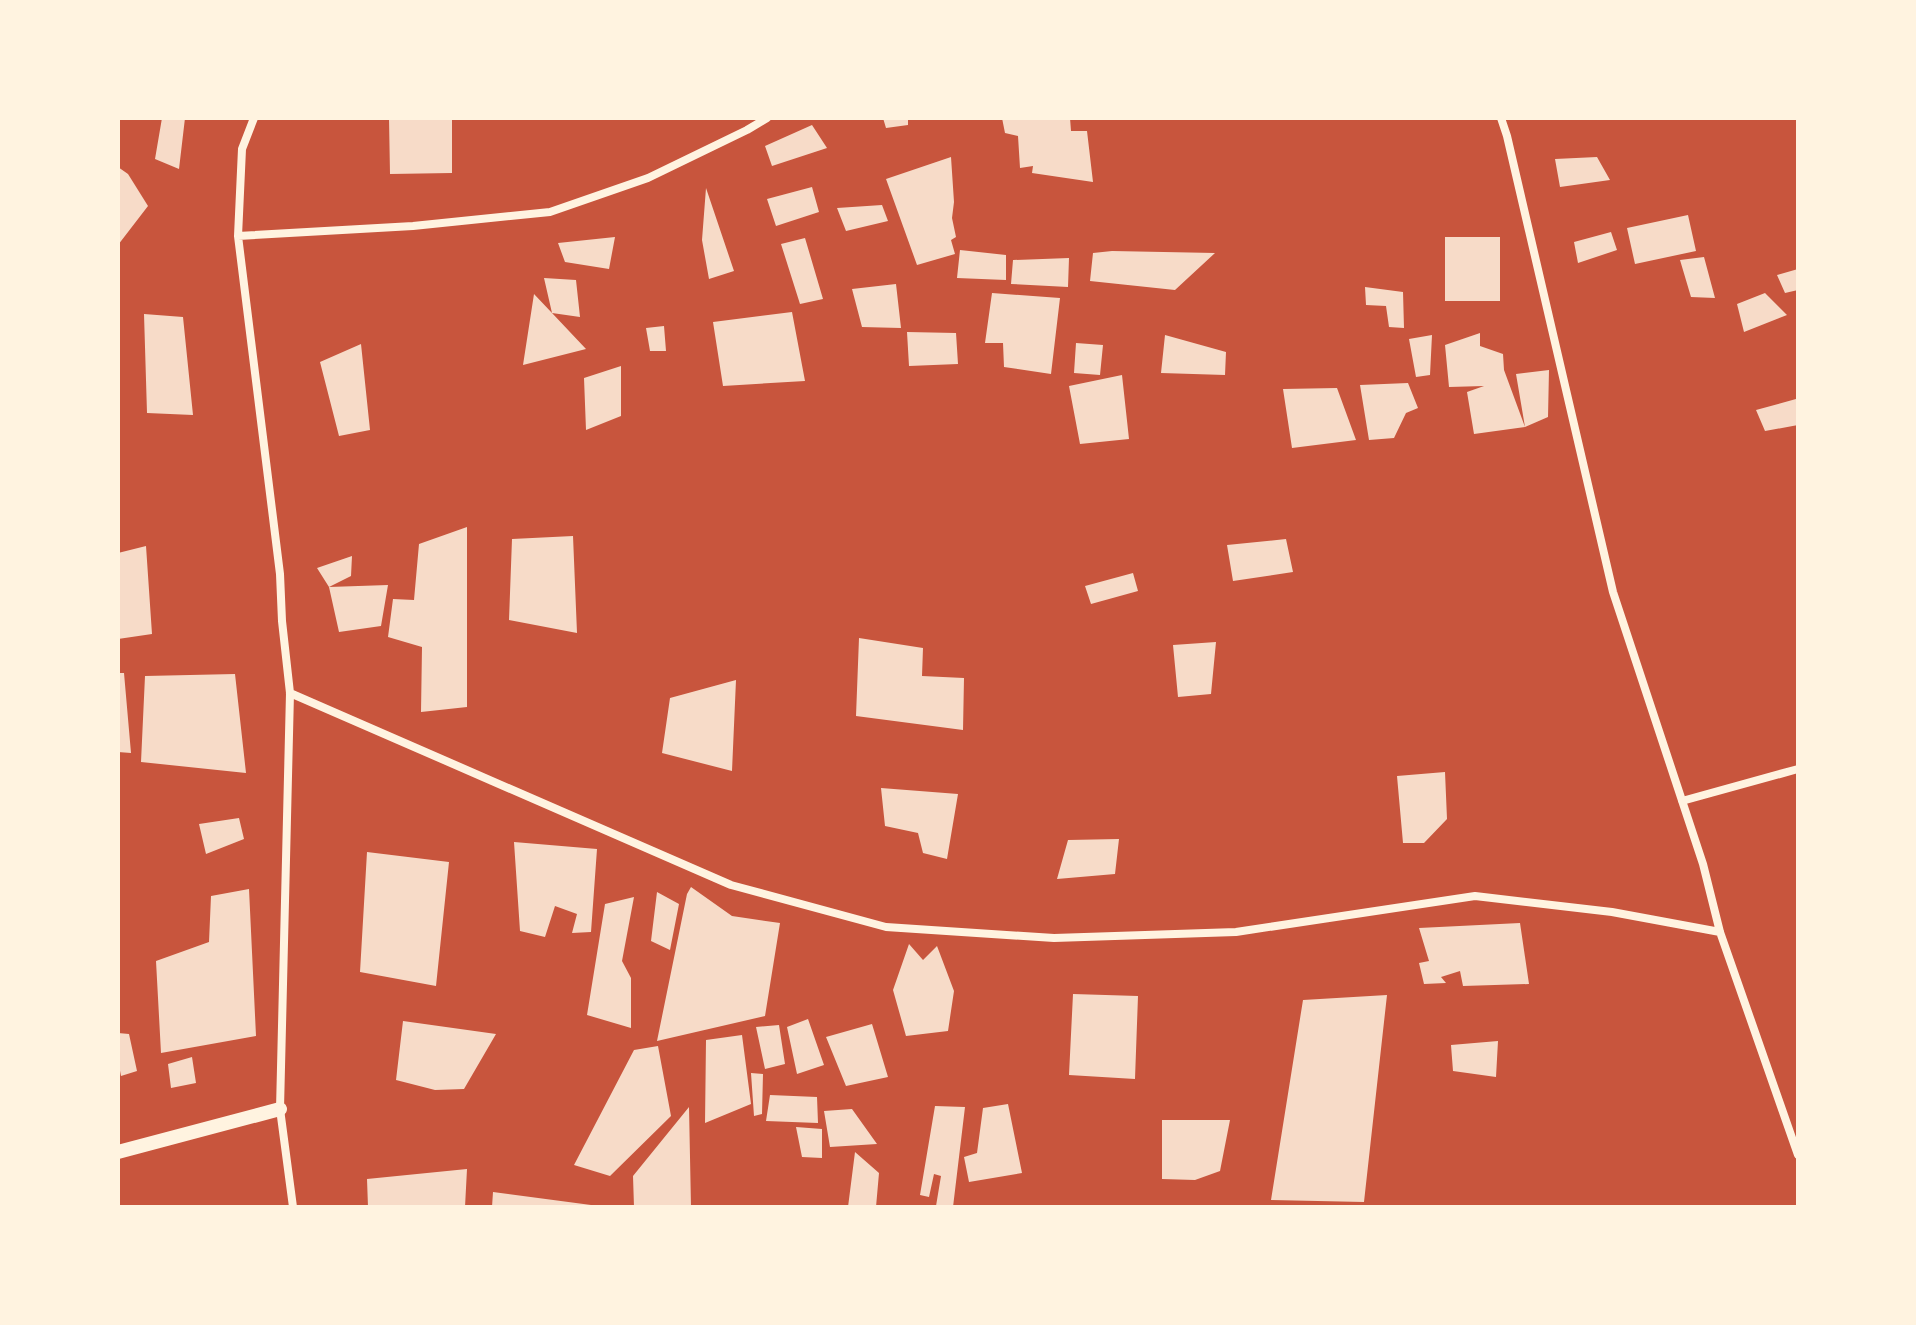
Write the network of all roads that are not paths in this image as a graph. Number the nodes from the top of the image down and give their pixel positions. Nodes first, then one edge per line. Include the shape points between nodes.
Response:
1 (254, 118) edge
2 (767, 118) edge
3 (1501, 118) edge
4 (238, 236) junction
5 (290, 693) junction
6 (1798, 769) edge
7 (1682, 801) junction
8 (1720, 932) junction
9 (280, 1109) junction
10 (118, 1152) edge
11 (1798, 1155) edge
12 (293, 1207) edge

1 - 4 street via 242,149
2 - 4 street via 648,178 550,212
3 - 7 street via 1613,592
4 - 5 street
5 - 8 street via 731,885 886,927 1054,938 1236,932 1475,896 1612,912
5 - 9 street
6 - 7 street
7 - 8 street
8 - 11 street
9 - 10 street
9 - 12 street

